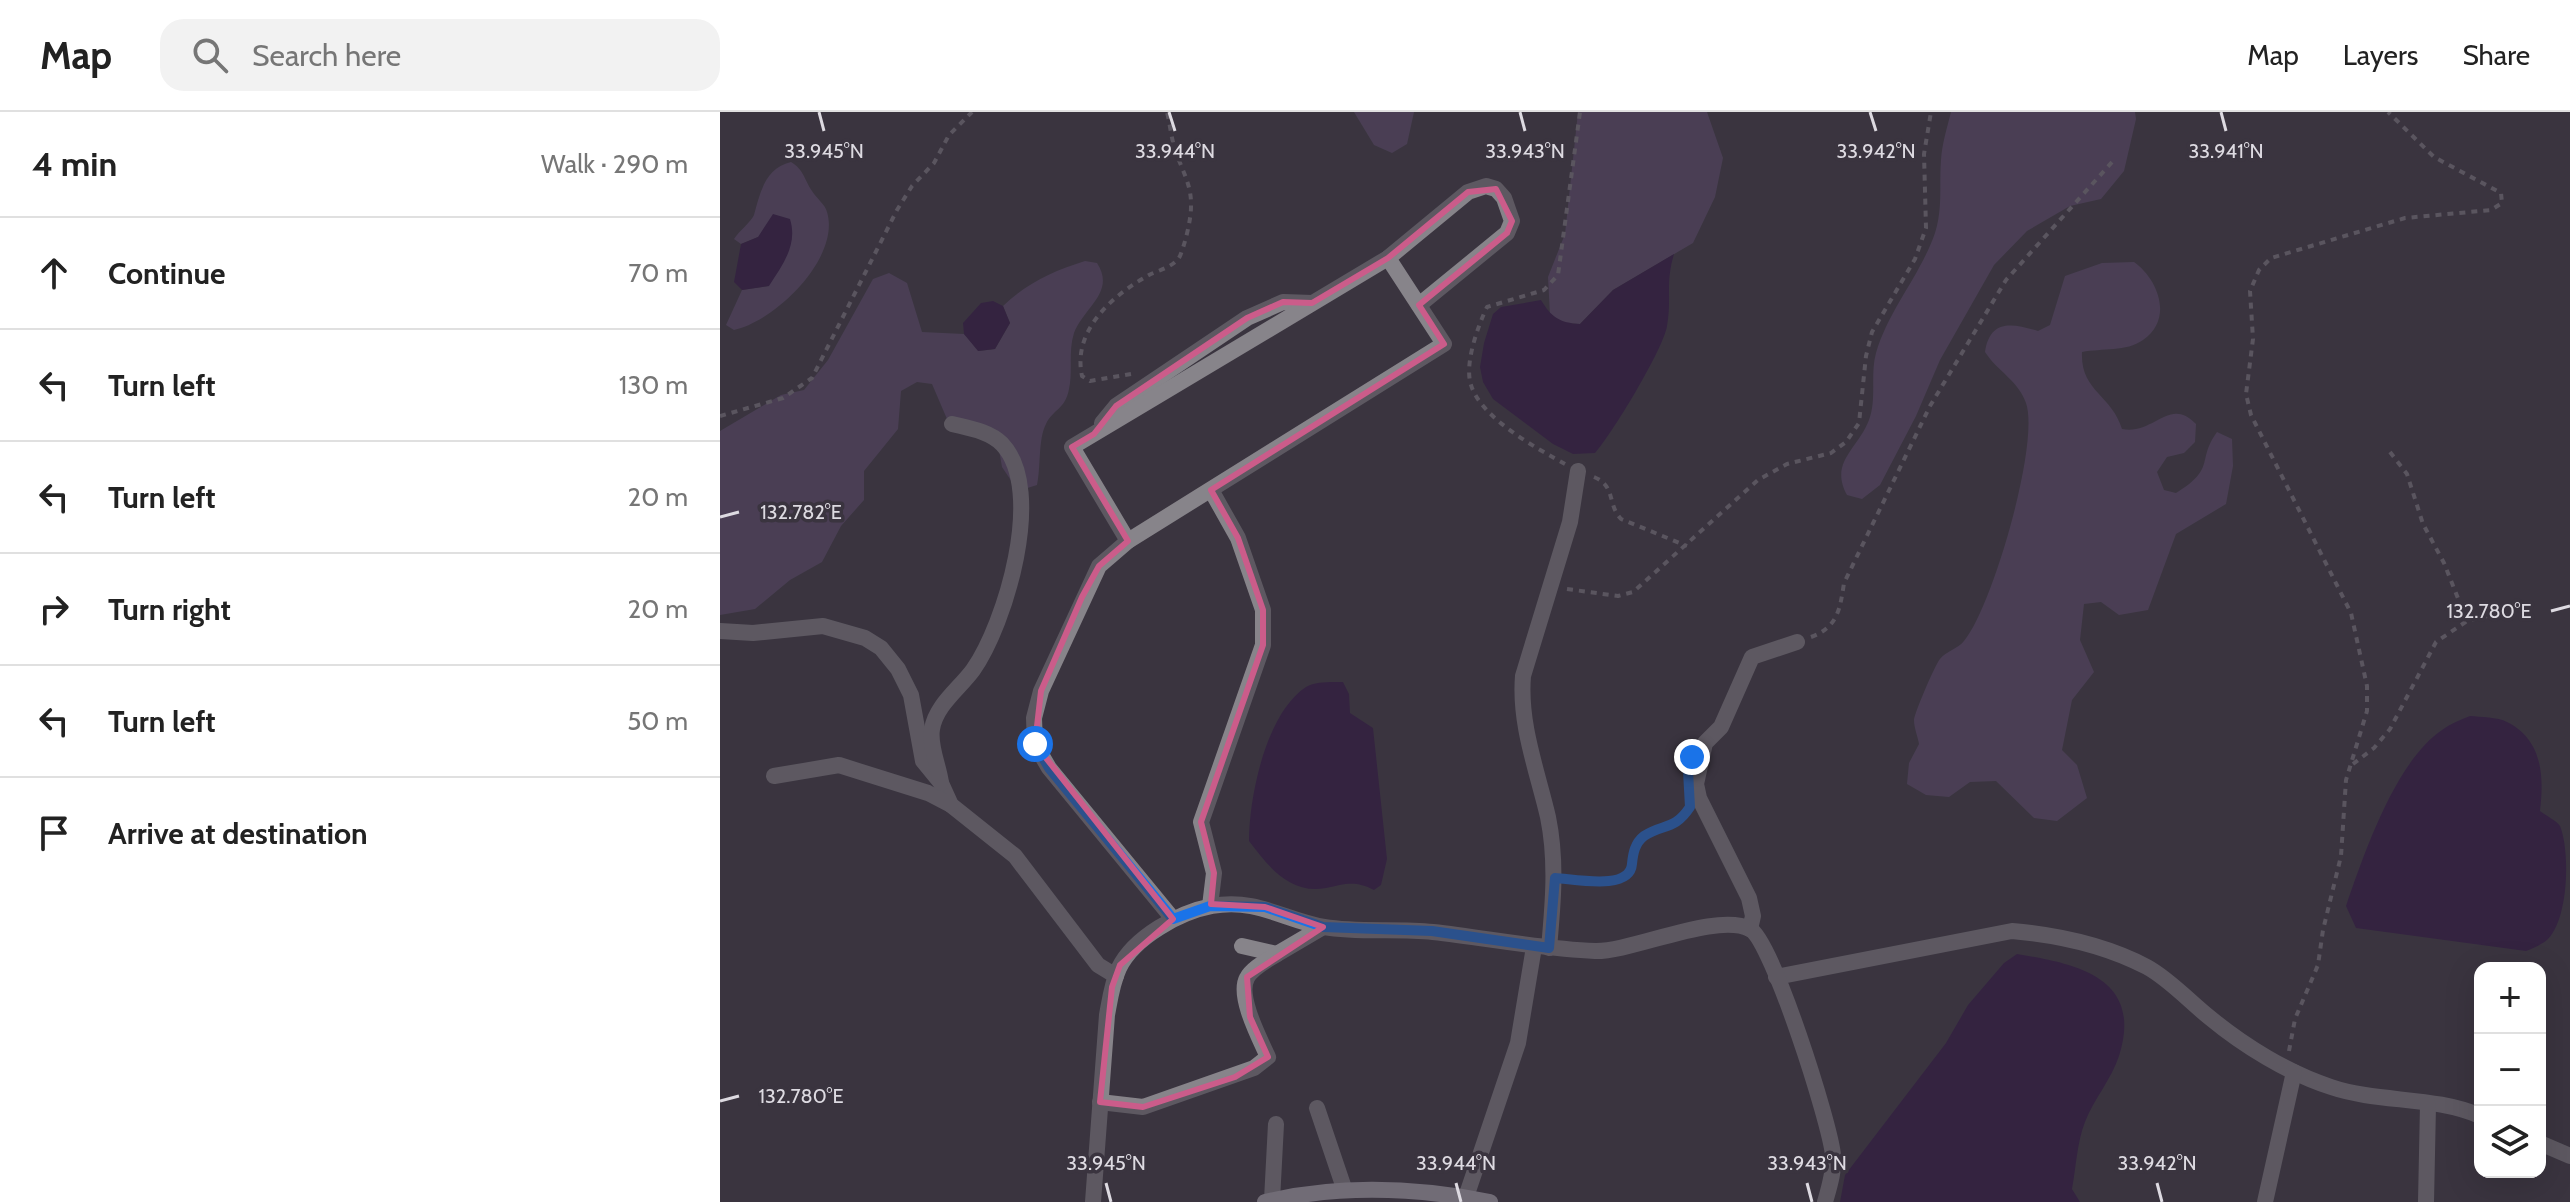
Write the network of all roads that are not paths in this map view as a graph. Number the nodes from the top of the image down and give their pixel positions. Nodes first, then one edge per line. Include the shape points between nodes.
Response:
1 (1388, 258) junction
2 (1419, 305) junction
3 (952, 424) dead end
4 (1578, 471) road end
5 (1211, 490) junction
6 (1128, 541) junction
7 (720, 631) edge
8 (1797, 642) road end
9 (774, 776) dead end
10 (941, 783) junction
11 (951, 805) junction
12 (1210, 906) junction
13 (1173, 919) junction
14 (1323, 927) junction
15 (1750, 929) junction
16 (1242, 946) dead end
17 (1542, 947) junction
18 (1277, 954) junction
19 (1116, 976) junction
20 (1776, 977) junction
21 (2290, 1070) junction
22 (1100, 1102) junction
23 (2428, 1105) junction
24 (1317, 1108) dead end
25 (2474, 1113) edge
26 (1276, 1124) dead end
27 (2546, 1146) edge
28 (2570, 1156) edge
29 (1344, 1188) junction
30 (1386, 1196) edge
31 (1466, 1197) junction
32 (1268, 1201) edge
33 (1093, 1202) edge
34 (1490, 1202) edge
35 (1825, 1202) edge
36 (2265, 1202) edge
37 (2426, 1202) edge

1 - 2 street
1 - 2 street via 1468,192 1486,186 1504,198 1512,221 1507,233
1 - 6 street via 1072,447
2 - 5 street via 1444,344
3 - 10 street via 978,430 1002,444 1015,468 1020,529 1010,585 992,632 974,669 941,708 932,729
4 - 17 street via 1570,522 1523,676 1521,700 1548,819 1555,878
5 - 6 street
5 - 12 street via 1238,538 1263,610 1263,645 1201,822 1214,873
6 - 13 street via 1099,566 1082,597 1041,691 1035,744
7 - 10 street via 823,626 881,648 911,695 923,761
8 - 15 street via 1752,657 1721,727 1705,743 1696,784 1749,898
9 - 11 street via 839,765
10 - 11 street
11 - 19 street via 1015,856 1098,965
12 - 13 street
12 - 14 street via 1265,907
13 - 19 street via 1141,943
14 - 17 street via 1432,931
14 - 18 street
15 - 17 street via 1732,926 1667,935 1600,951
15 - 20 street
16 - 18 street
17 - 31 street via 1518,1043
18 - 22 street via 1247,977 1244,988 1268,1057 1254,1068 1143,1107
19 - 22 street via 1107,1015
20 - 21 street via 2012,931 2048,934 2149,968 2213,1021
20 - 35 street via 1803,1047 1834,1156
21 - 23 street via 2332,1088
21 - 36 street
22 - 33 street
23 - 25 street
23 - 37 street
24 - 29 street
26 - 32 street
27 - 28 street
29 - 30 main road
29 - 32 main road
30 - 31 main road
31 - 34 main road

